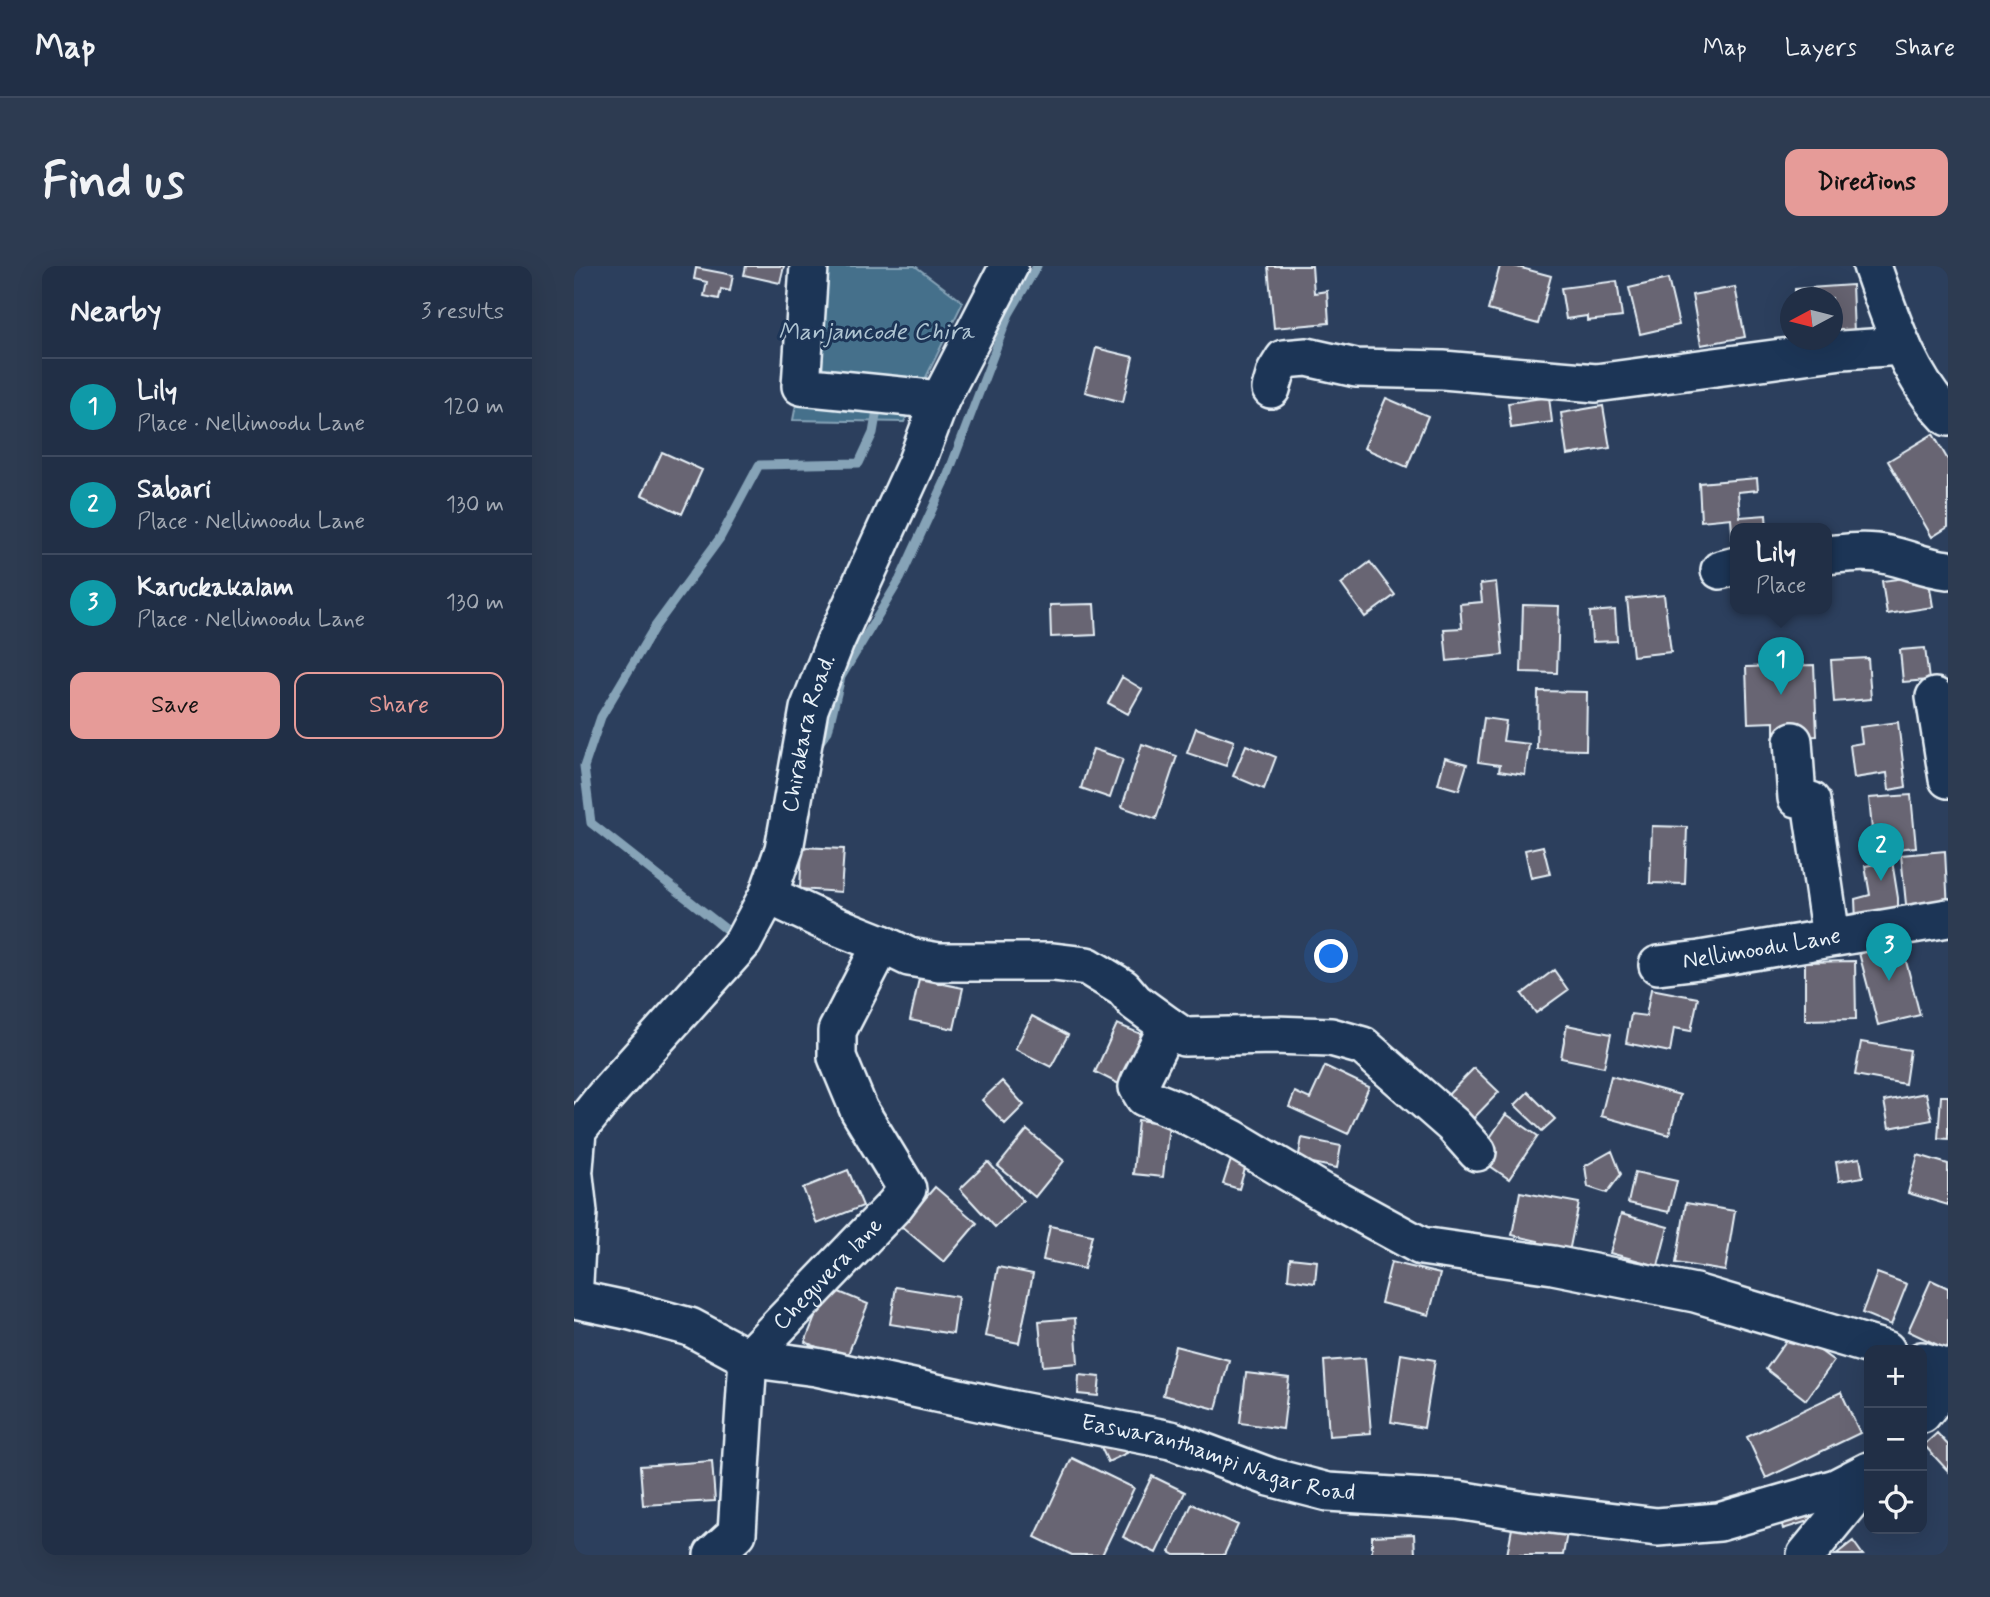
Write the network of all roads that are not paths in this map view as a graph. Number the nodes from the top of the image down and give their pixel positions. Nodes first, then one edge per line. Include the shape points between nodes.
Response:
1 (809, 266) edge
2 (1009, 266) edge
3 (1872, 266) edge
4 (1902, 346) junction
5 (1271, 389) dead end
6 (940, 401) junction
7 (1948, 417) edge
8 (1832, 554) edge
9 (1948, 570) edge
10 (1935, 697) dead end
11 (1793, 741) dead end
12 (1948, 779) edge
13 (768, 895) junction
14 (1948, 918) edge
15 (1830, 937) junction
16 (882, 944) junction
17 (1658, 965) dead end
18 (1168, 1026) junction
19 (1477, 1152) dead end
20 (574, 1168) edge
21 (574, 1176) edge
22 (574, 1282) edge
23 (574, 1299) edge
24 (1869, 1345) edge
25 (748, 1358) junction
26 (1927, 1363) edge
27 (1948, 1369) edge
28 (1948, 1382) edge
29 (1927, 1408) edge
30 (1864, 1474) edge
31 (1864, 1484) edge
32 (713, 1555) edge
33 (1805, 1555) edge

1 - 6 street via 801,386
2 - 6 street, Chirakara Road.
3 - 4 street
4 - 5 street via 1596,383 1356,368 1307,357 1284,359
4 - 7 street
6 - 13 street, Chirakara Road. via 809,709 784,849
8 - 9 street via 1886,554
10 - 12 street
11 - 15 street via 1797,798 1811,801
13 - 16 street
13 - 20 street, Chirakara Road. via 743,942 577,1131
14 - 15 street, Nellimoodu Lane
15 - 17 street, Nellimoodu Lane
16 - 18 street via 909,957 939,962 1087,966 1124,988
16 - 25 street, Cheguvera lane via 837,1031 837,1056 859,1110 907,1189
18 - 19 street via 1184,1037 1331,1037 1363,1046
18 - 24 street via 1138,1087 1144,1097 1233,1139 1421,1246 1553,1265 1695,1293
21 - 22 street via 579,1212
23 - 25 street, Easwaranthampi Nagar Road via 690,1327
25 - 30 street, Easwaranthampi Nagar Road via 816,1367 1171,1440 1270,1477 1328,1492 1458,1500 1657,1527 1719,1522 1836,1488
25 - 32 street via 737,1533
26 - 27 street
28 - 29 street
31 - 33 street

